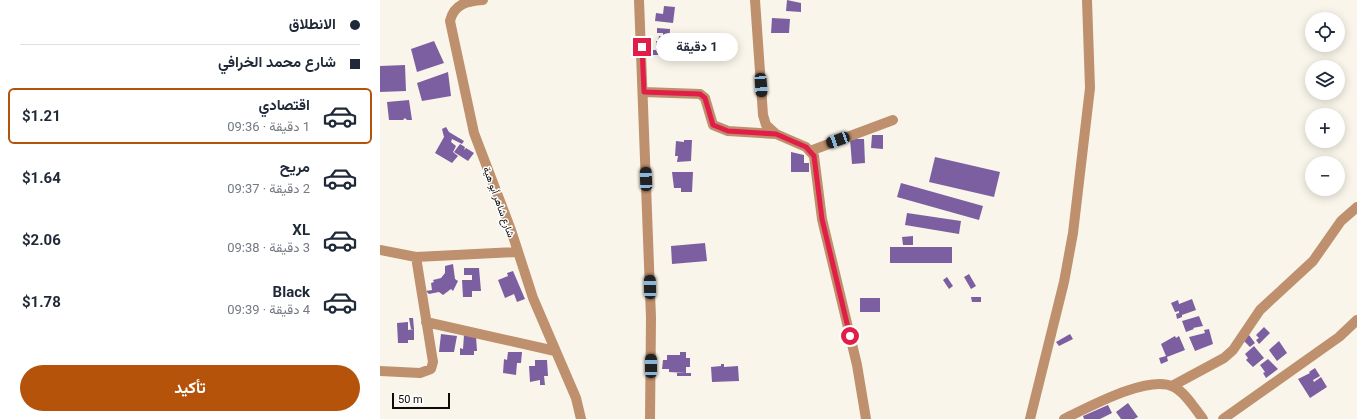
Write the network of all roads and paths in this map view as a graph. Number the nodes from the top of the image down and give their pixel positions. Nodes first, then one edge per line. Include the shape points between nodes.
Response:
1 (482, 0) edge
2 (639, 0) edge
3 (755, 0) edge
4 (1087, 0) edge
5 (644, 92) junction
6 (893, 120) dead end
7 (776, 134) junction
8 (810, 151) junction
9 (1357, 207) edge
10 (380, 250) edge
11 (516, 252) junction
12 (416, 257) junction
13 (1357, 320) edge
14 (426, 322) junction
15 (555, 351) junction
16 (380, 371) edge
17 (1172, 386) junction
18 (1070, 418) edge
19 (580, 419) edge
20 (650, 419) edge
21 (866, 419) edge
22 (1030, 419) edge
23 (1203, 419) edge
24 (1223, 419) edge

1 - 11 street, شارع شاهر أبو هية via 469,1 455,9 450,28 474,133 511,230
2 - 5 street
3 - 7 street via 763,115 766,124
4 - 22 street via 1090,88 1074,233
5 - 7 street via 700,94 705,98 713,125 728,131
5 - 20 street
6 - 8 street
7 - 8 street
8 - 21 street via 816,164 822,219 857,366
9 - 17 street via 1341,221 1313,261 1260,310 1233,350 1224,358
10 - 12 street
11 - 12 street
11 - 15 street, شارع شاهر أبو هية
12 - 14 street
13 - 24 street via 1333,341
14 - 15 street
14 - 16 street via 433,362 431,369 420,373
15 - 19 street, شارع شاهر أبو هية via 576,398
17 - 18 street via 1153,384 1122,393
17 - 23 street via 1183,394

